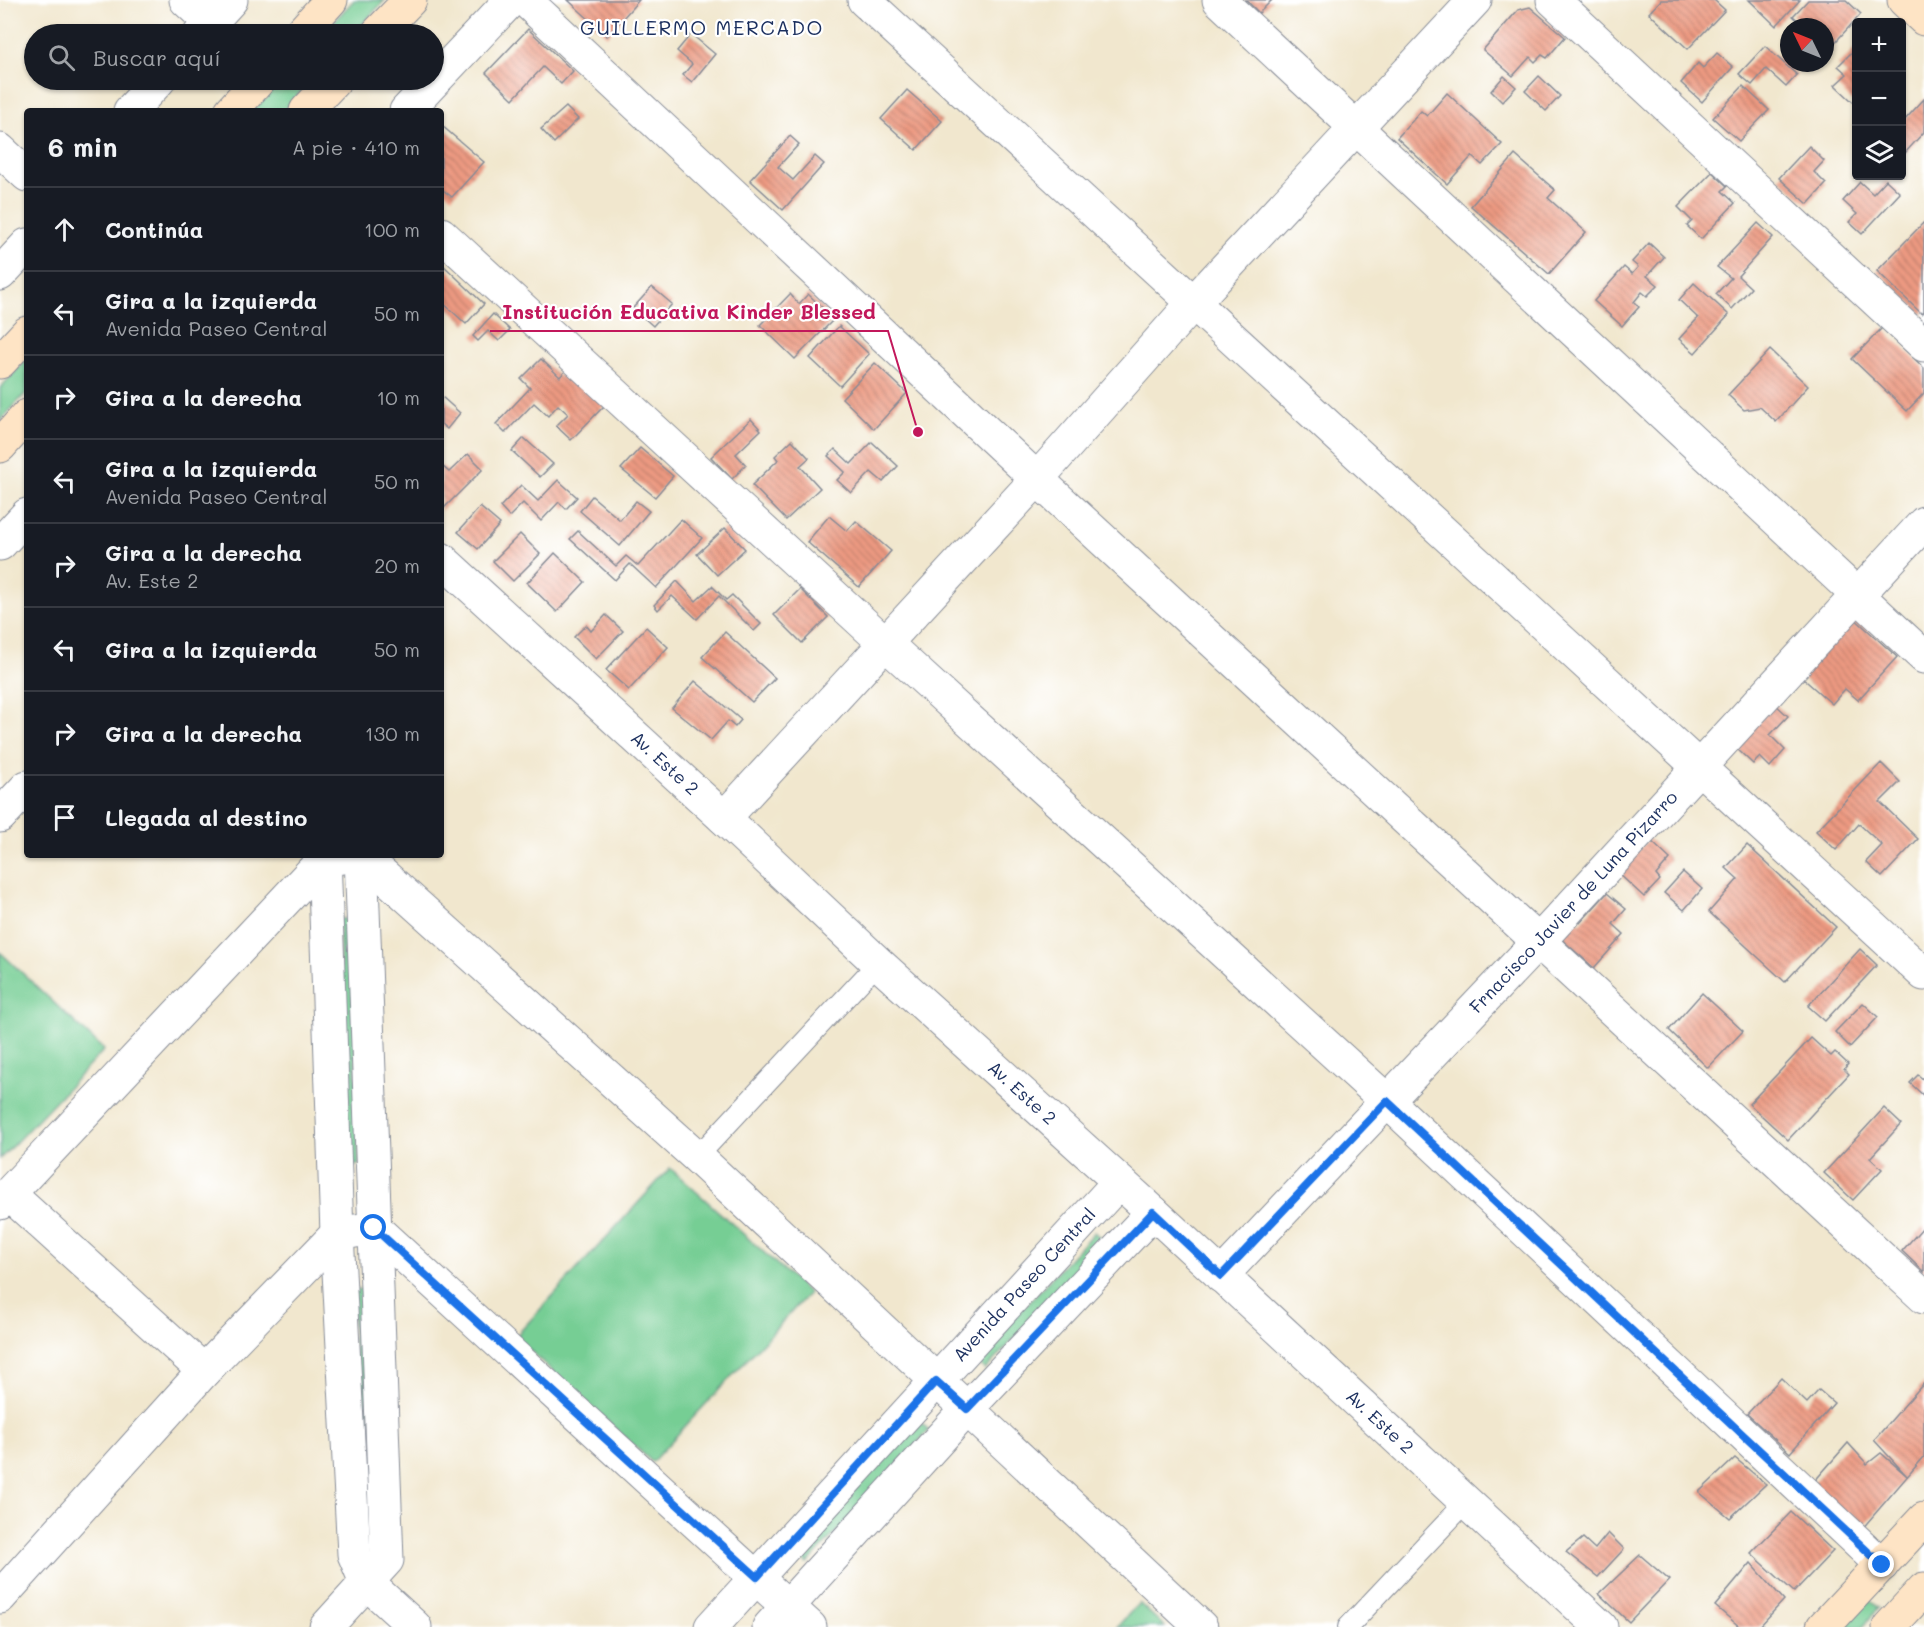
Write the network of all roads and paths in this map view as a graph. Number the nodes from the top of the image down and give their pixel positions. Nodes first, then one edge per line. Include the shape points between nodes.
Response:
1 (186, 0) edge
2 (332, 0) edge
3 (410, 0) edge
4 (510, 0) edge
5 (525, 0) edge
6 (864, 0) edge
7 (1218, 0) edge
8 (1475, 0) edge
9 (1553, 0) edge
10 (1904, 0) edge
11 (214, 19) edge
12 (1924, 19) edge
13 (309, 24) edge
14 (387, 24) edge
15 (444, 70) edge
16 (150, 90) edge
17 (250, 90) edge
18 (326, 90) edge
19 (426, 90) edge
20 (133, 108) edge
21 (234, 108) edge
22 (309, 108) edge
23 (409, 108) edge
24 (1357, 127) junction
25 (0, 150) edge
26 (24, 172) edge
27 (444, 237) edge
28 (24, 248) edge
29 (0, 274) edge
30 (1194, 302) junction
31 (24, 336) edge
32 (1924, 345) edge
33 (0, 362) edge
34 (24, 419) edge
35 (0, 446) edge
36 (1037, 479) junction
37 (24, 518) edge
38 (1924, 523) edge
39 (0, 544) edge
40 (444, 562) edge
41 (1857, 595) junction
42 (886, 644) junction
43 (1924, 657) edge
44 (1699, 765) junction
45 (24, 790) edge
46 (0, 816) edge
47 (724, 818) junction
48 (323, 858) edge
49 (324, 858) edge
50 (361, 858) edge
51 (364, 858) edge
52 (1539, 941) junction
53 (878, 963) junction
54 (1924, 974) edge
55 (1387, 1101) junction
56 (698, 1157) junction
57 (1119, 1182) junction
58 (4, 1198) edge
59 (1153, 1212) junction
60 (374, 1228) junction
61 (337, 1234) junction
62 (1221, 1276) junction
63 (1924, 1297) edge
64 (204, 1371) junction
65 (936, 1381) junction
66 (967, 1409) junction
67 (1466, 1502) junction
68 (1924, 1519) edge
69 (1882, 1565) junction
70 (757, 1577) junction
71 (366, 1582) junction
72 (1924, 1589) edge
73 (0, 1597) edge
74 (789, 1620) edge
75 (326, 1627) edge
76 (415, 1627) edge
77 (711, 1627) edge
78 (1201, 1627) edge
79 (1348, 1627) edge
80 (1601, 1627) edge
81 (1823, 1627) edge
82 (1890, 1627) edge

1 - 11 street
2 - 13 main road
3 - 14 main road
4 - 15 street
5 - 36 street
6 - 30 street
7 - 24 street
8 - 24 street
9 - 32 street
10 - 12 main road
16 - 20 street
17 - 21 main road
18 - 22 main road
19 - 23 street
24 - 30 street
24 - 41 street
25 - 26 street
27 - 42 street
28 - 29 street
30 - 36 street
30 - 44 street
31 - 33 main road
34 - 35 main road
36 - 42 street
36 - 52 street
37 - 39 street
38 - 41 street, Frnacisco Javier de Luna Pizarro
40 - 47 street, Av. Este 2
41 - 43 street
41 - 44 street, Frnacisco Javier de Luna Pizarro
42 - 47 street
42 - 55 street
44 - 52 street, Frnacisco Javier de Luna Pizarro
44 - 54 street
45 - 46 street
47 - 53 street, Av. Este 2
48 - 58 street
49 - 61 street
50 - 60 street
51 - 56 street
52 - 55 street, Frnacisco Javier de Luna Pizarro
52 - 63 street
53 - 56 lane
53 - 57 street, Av. Este 2
55 - 62 street, Frnacisco Javier de Luna Pizarro
55 - 69 street
56 - 65 street
57 - 59 street, Av. Este 2
57 - 65 street, Avenida Paseo Central
58 - 64 street
59 - 62 street, Av. Este 2
59 - 66 street
60 - 61 street
60 - 70 street
60 - 71 street via 387,1560
61 - 64 street
61 - 71 street via 354,1554
62 - 67 street, Av. Este 2
64 - 73 street
65 - 66 street
65 - 70 street, Avenida Paseo Central
66 - 74 street
66 - 78 street
67 - 79 lane
67 - 80 street, Av. Este 2
68 - 69 main road
69 - 81 main road
70 - 74 street
70 - 77 street, Avenida Paseo Central
71 - 75 street
71 - 76 street
72 - 82 main road

